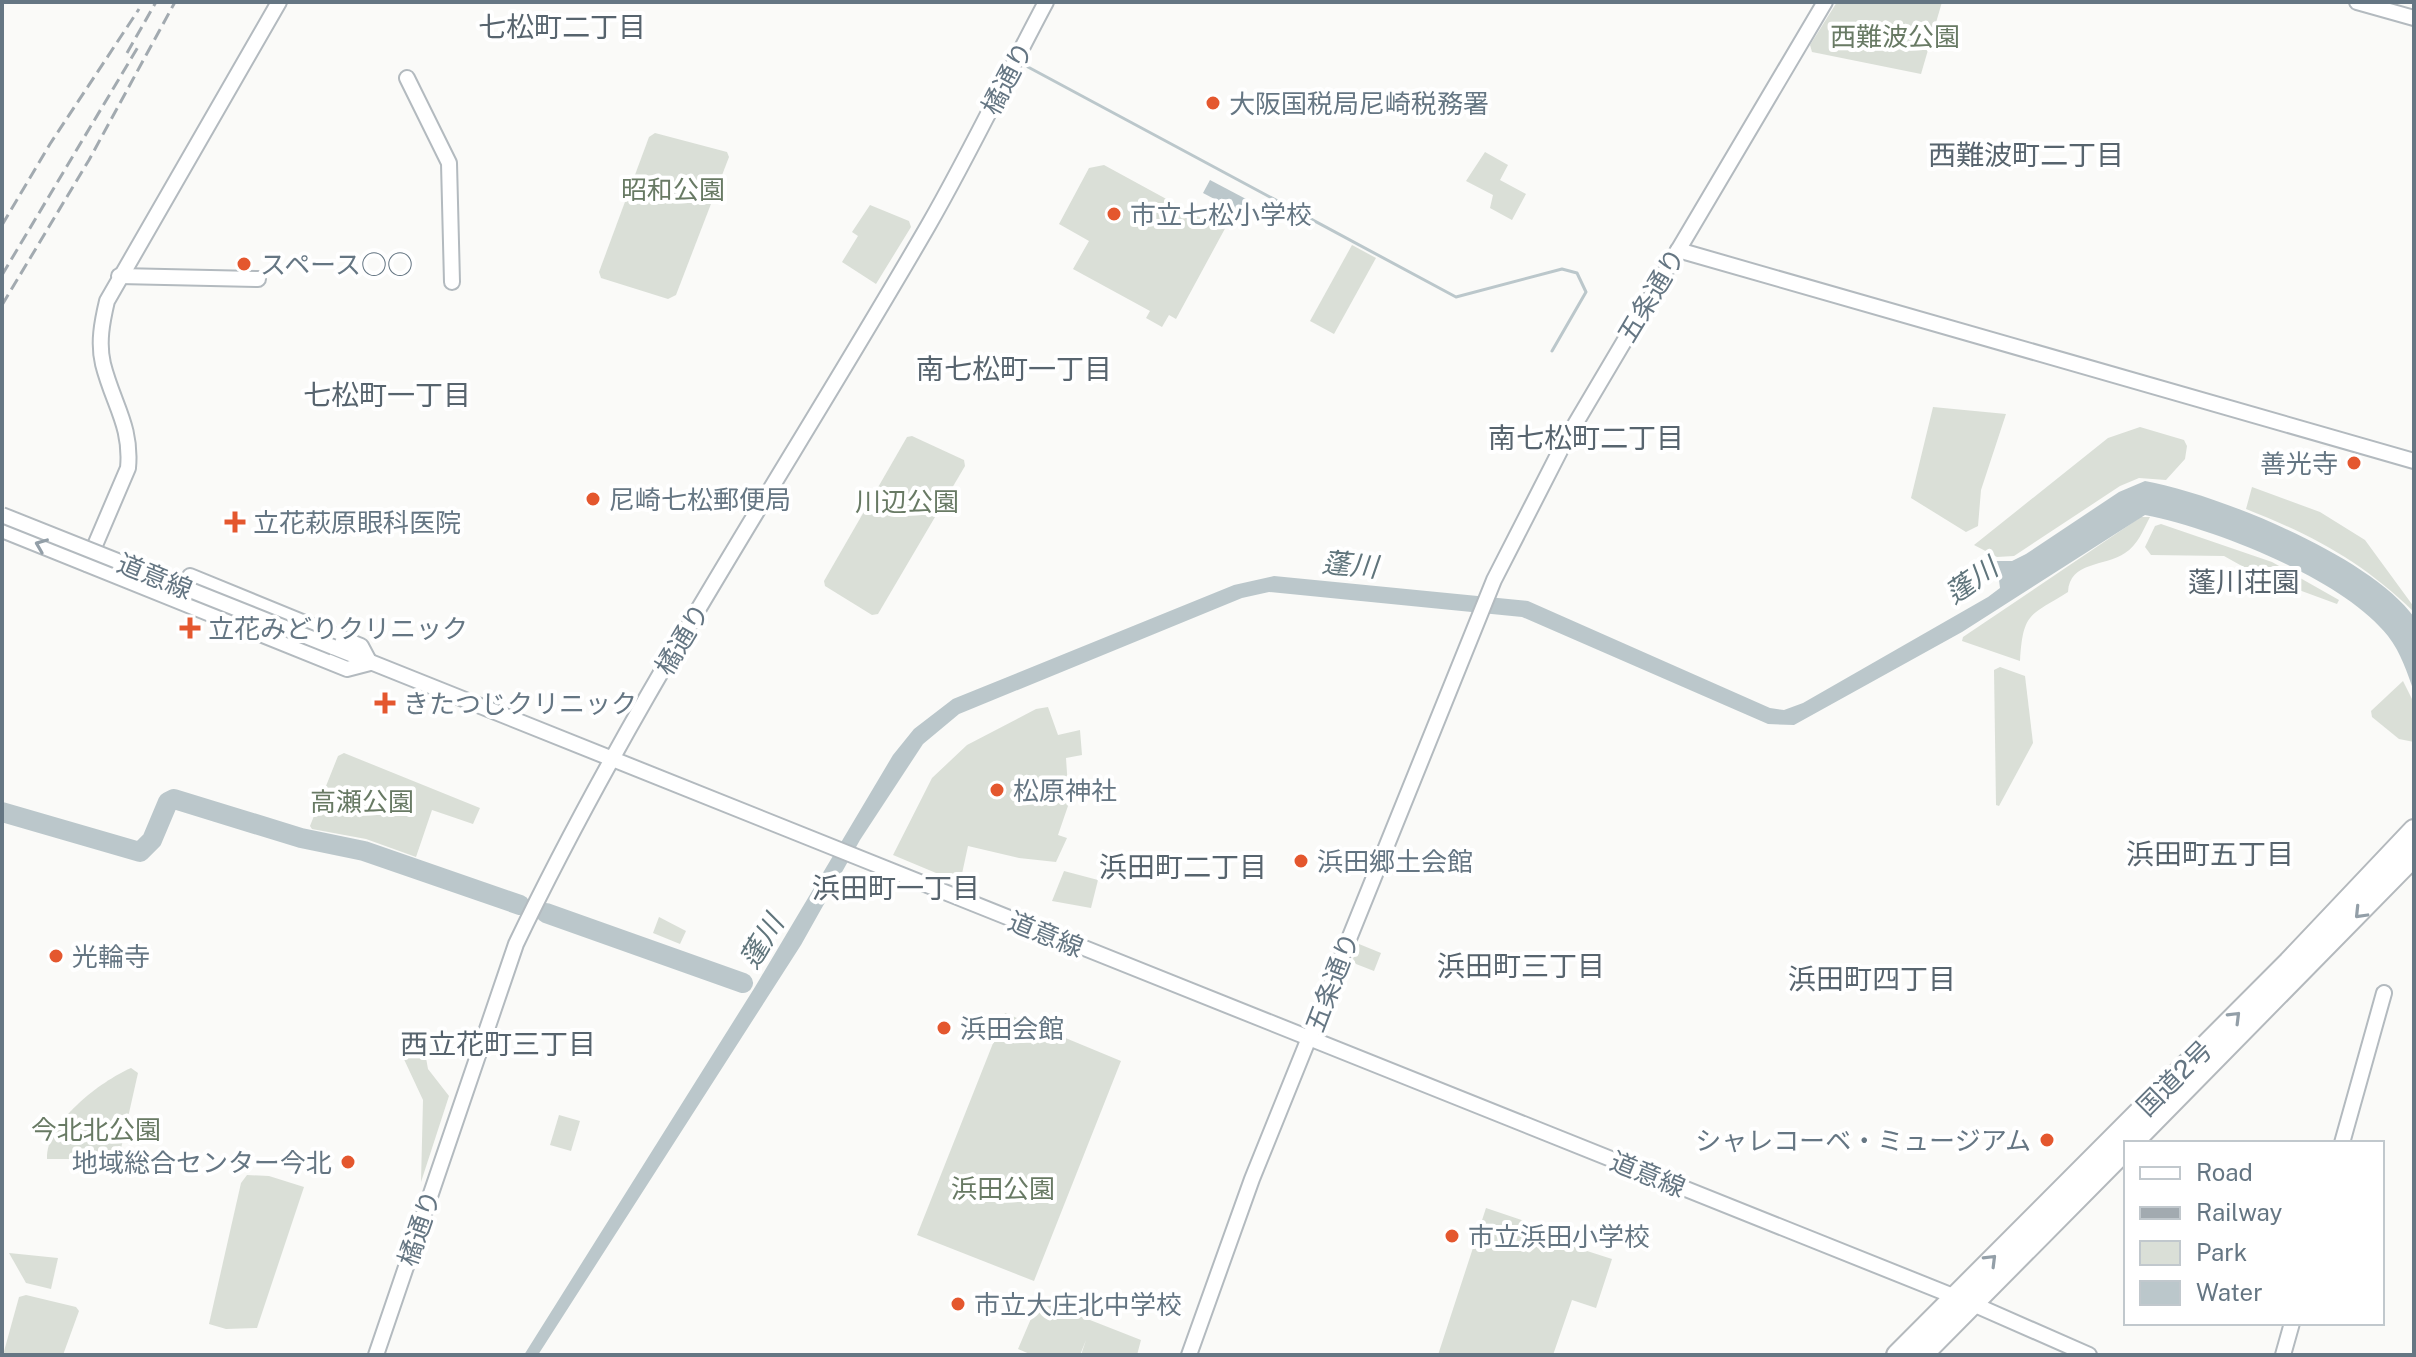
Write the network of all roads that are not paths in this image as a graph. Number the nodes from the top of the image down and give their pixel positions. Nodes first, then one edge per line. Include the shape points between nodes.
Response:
1 (279, 2) edge
2 (1046, 2) edge
3 (1825, 2) edge
4 (2357, 2) edge
5 (2414, 18) edge
6 (407, 78) dead end
7 (1678, 250) junction
8 (119, 276) junction
9 (258, 279) dead end
10 (452, 282) dead end
11 (2414, 461) edge
12 (2, 515) edge
13 (2, 530) edge
14 (87, 564) junction
15 (190, 576) dead end
16 (370, 663) junction
17 (610, 760) junction
18 (2414, 830) edge
19 (2414, 856) edge
20 (2384, 993) dead end
21 (1311, 1037) junction
22 (2134, 1141) edge
23 (2343, 1141) edge
24 (2124, 1151) edge
25 (1964, 1301) junction
26 (2291, 1325) edge
27 (376, 1355) edge
28 (1189, 1355) edge
29 (1897, 1355) edge
30 (1922, 1355) edge
31 (2089, 1355) edge
32 (2283, 1355) edge

1 - 8 street
2 - 17 street, 橘通り via 929,224
3 - 7 street, 五条通り
4 - 5 street
6 - 10 street via 449,163
7 - 11 street
7 - 21 street, 五条通り via 1564,443 1488,593
8 - 9 street
8 - 14 street via 100,330 102,361 128,427 128,468
12 - 16 street, 道意線, bridge
14 -> 13 street
14 - 16 street via 347,669
15 - 16 street via 361,646
16 - 17 street, 道意線
17 - 21 street, 道意線
17 - 27 street, 橘通り via 516,944
25 -> 18 highway, 国道2号
19 -> 22 highway, 国道2号
20 - 23 street
21 - 25 street, 道意線
21 - 28 street, 五条通り via 1235,1221
24 - 25 highway, 国道2号
25 - 29 highway, 国道2号
25 - 30 highway, 国道2号
25 - 31 street, 道意線
26 - 32 street

